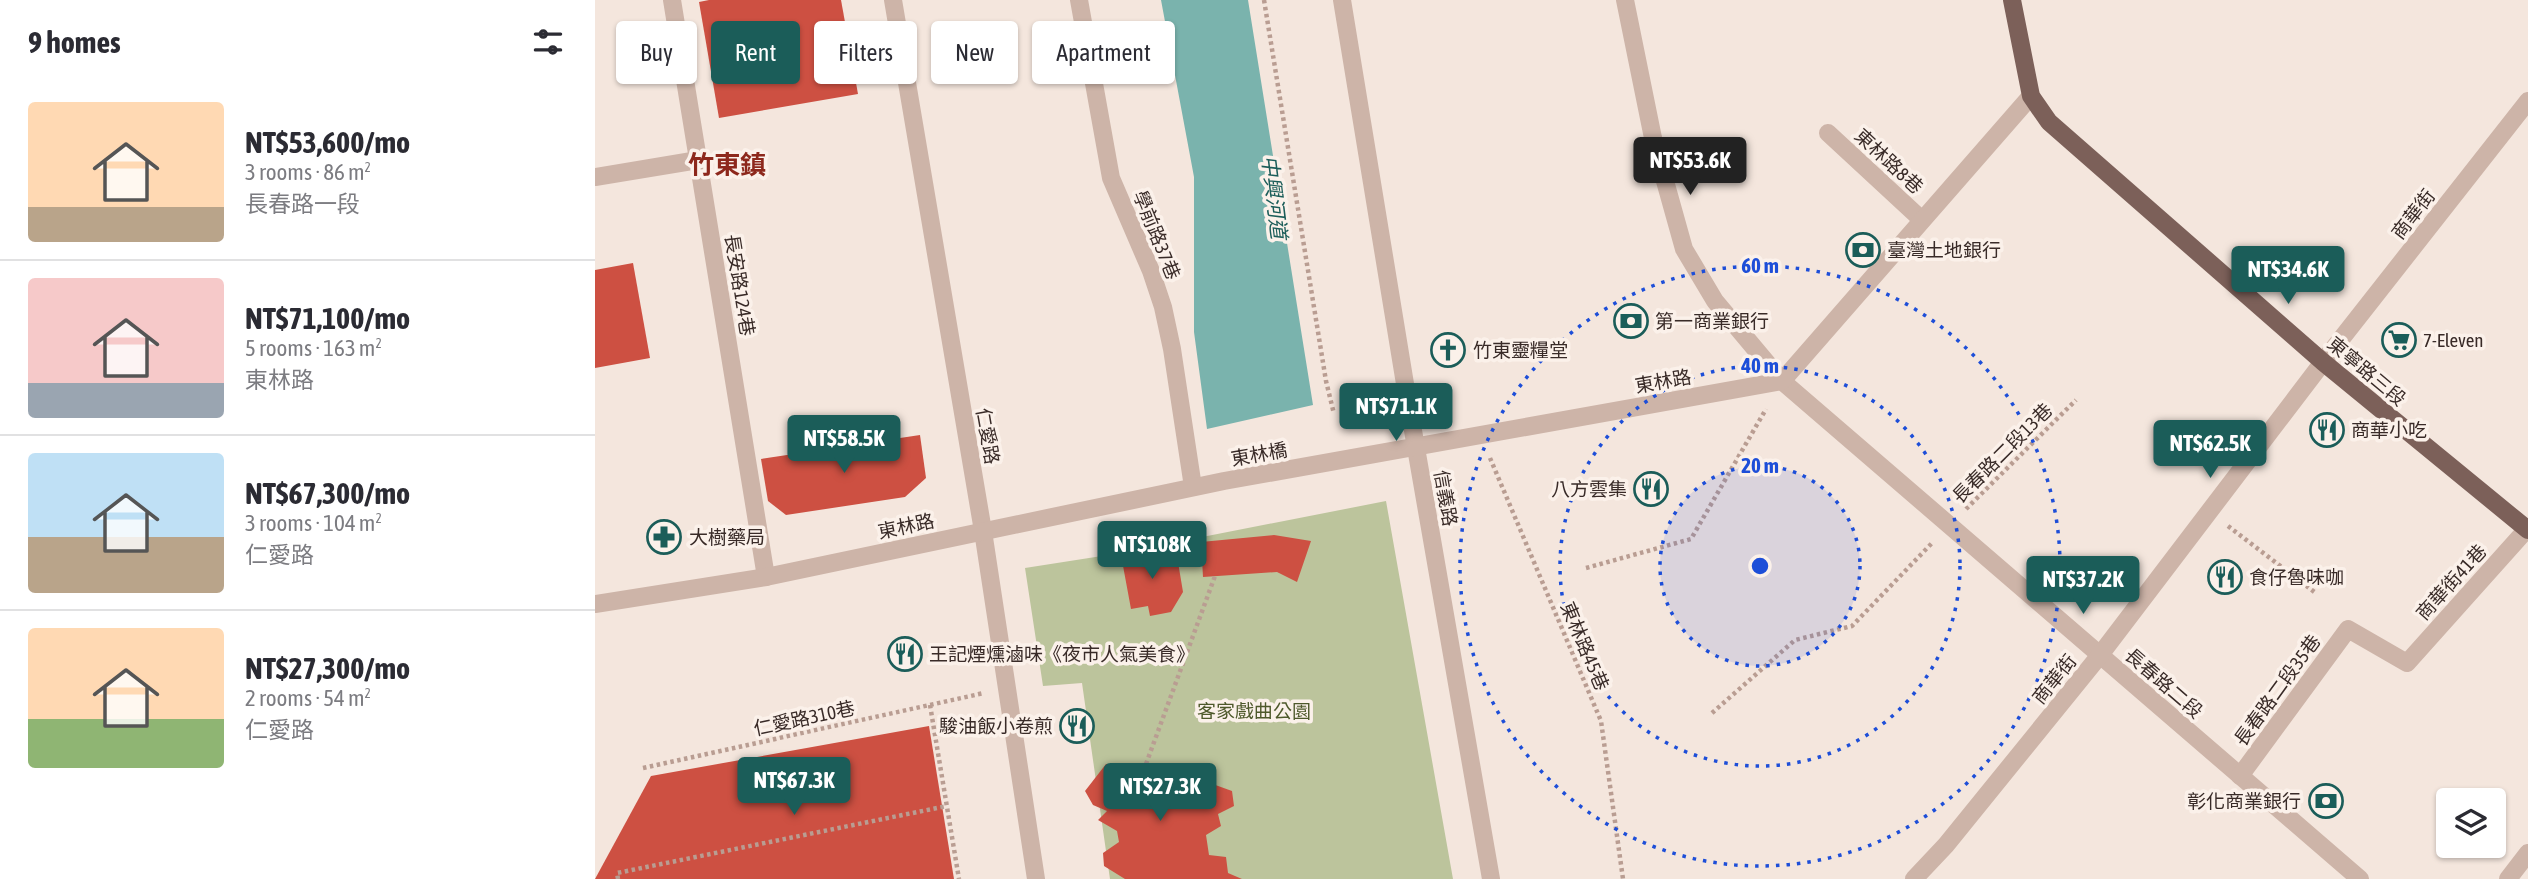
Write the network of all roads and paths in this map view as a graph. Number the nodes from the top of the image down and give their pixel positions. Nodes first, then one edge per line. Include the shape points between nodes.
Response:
1 (672, 0) edge
2 (893, 0) edge
3 (1080, 0) edge
4 (1263, 0) edge
5 (1342, 0) edge
6 (1625, 0) edge
7 (2012, 0) edge
8 (2031, 96) junction
9 (2528, 101) edge
10 (1828, 134) dead end
11 (698, 160) junction
12 (595, 177) edge
13 (1922, 220) junction
14 (2323, 362) junction
15 (1782, 381) junction
16 (2076, 400) dead end
17 (1334, 414) dead end
18 (1480, 435) junction
19 (1416, 446) junction
20 (1343, 460) joint
21 (1224, 481) joint
22 (1193, 487) junction
23 (2210, 512) junction
24 (1949, 526) junction
25 (2528, 529) edge
26 (983, 531) junction
27 (1586, 568) dead end
28 (766, 576) junction
29 (1215, 576) dead end
30 (2317, 594) dead end
31 (595, 604) edge
32 (2348, 629) joint
33 (2100, 656) junction
34 (1007, 688) junction
35 (930, 705) junction
36 (1712, 713) dead end
37 (1146, 764) dead end
38 (643, 768) dead end
39 (2241, 776) junction
40 (947, 806) junction
41 (2528, 853) edge
42 (618, 879) edge
43 (959, 879) edge
44 (1036, 879) edge
45 (1491, 879) edge
46 (1623, 879) edge
47 (1914, 879) edge
48 (2360, 879) edge
49 (2508, 879) edge

1 - 11 street, 長安路124巷
2 - 26 street, 仁愛路
3 - 22 street, 學前路37巷 via 1111,177 1165,317
4 - 17 path
5 - 19 street, 信義路
6 - 15 street, 長春路二段 via 1653,138 1684,249 1715,301
7 - 8 main road
8 - 13 street
8 - 14 main road, 東寧路三段 via 2049,122
9 - 14 street, 商華街
10 - 13 street, 東林路8巷
11 - 12 street
11 - 28 street, 長安路124巷
13 - 15 street
14 - 23 street, 商華街
14 - 25 main road, 東寧路三段
15 - 18 street, 東林路
15 - 24 street, 長春路二段
15 - 27 path via 1691,539
16 - 24 path, 長春路二段13巷
18 - 19 street, 東林路
18 - 46 path, 東林路45巷 via 1601,721
19 - 20 street, 東林路
19 - 45 street, 信義路
20 - 21 street, 東林橋
21 - 22 street, 東林路
22 - 26 street, 東林路
23 - 30 path
23 - 33 street, 商華街
24 - 33 street, 長春路二段
24 - 36 path, 長春路二段13巷 via 1851,626 1795,640
25 - 32 street, 商華街41巷 via 2407,663
26 - 28 street, 東林路
26 - 34 street, 仁愛路
28 - 31 street, 東林路
29 - 37 path
32 - 39 street, 長春路二段35巷
33 - 39 street, 長春路二段
33 - 47 street, 商華街
34 - 35 path, 仁愛路310巷
34 - 44 street, 仁愛路
35 - 38 path, 仁愛路310巷
35 - 40 path
39 - 48 street, 長春路二段
40 - 42 path via 617,873
40 - 43 path
41 - 49 street

